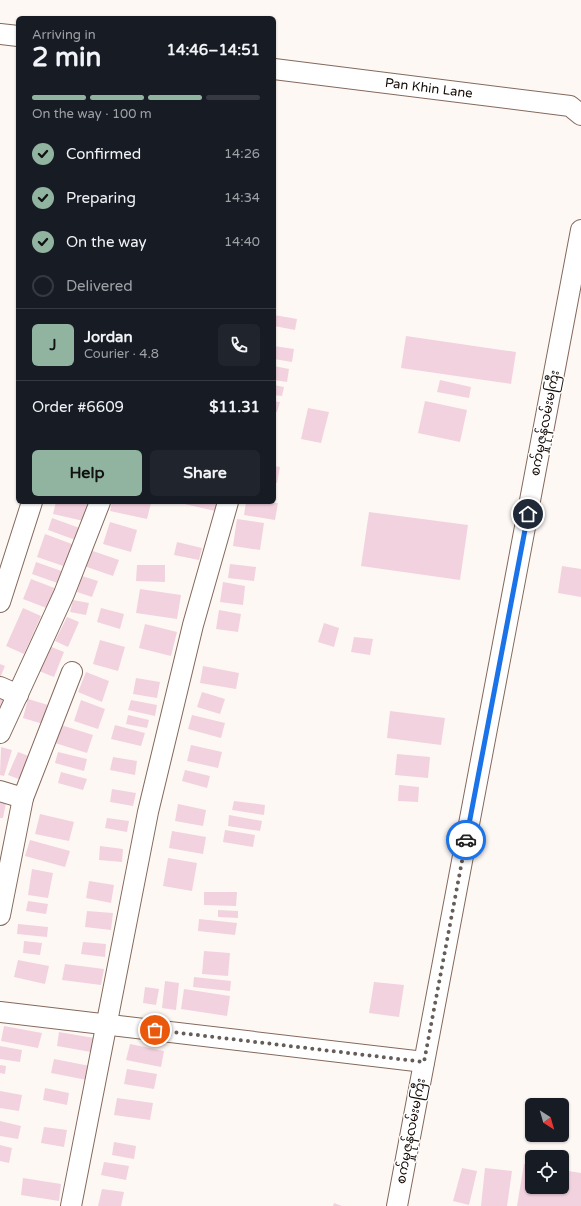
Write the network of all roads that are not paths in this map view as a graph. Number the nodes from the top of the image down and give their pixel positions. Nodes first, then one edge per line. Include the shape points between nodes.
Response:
1 (0, 34) edge
2 (16, 36) edge
3 (276, 69) edge
4 (581, 115) edge
5 (581, 230) edge
6 (31, 504) edge
7 (99, 504) edge
8 (227, 504) edge
9 (0, 602) edge
10 (72, 672) dead end
11 (9, 691) edge
12 (0, 733) edge
13 (0, 791) edge
14 (23, 798) junction
15 (1, 903) edge
16 (0, 1012) edge
17 (107, 1025) junction
18 (424, 1062) junction
19 (71, 1206) edge
20 (397, 1206) edge

1 - 2 street
3 - 4 street, Pan Khin Lane via 570,106
5 - 18 street, စက်မှုဇုန်လမ်းမကြီး
6 - 9 street
7 - 11 street via 64,594
8 - 17 street via 193,625 148,812
10 - 14 street
11 - 12 street
13 - 14 street
14 - 15 street
16 - 17 street
17 - 18 street
17 - 19 street
18 - 20 street, စက်မှုဇုန်လမ်းမကြီး

